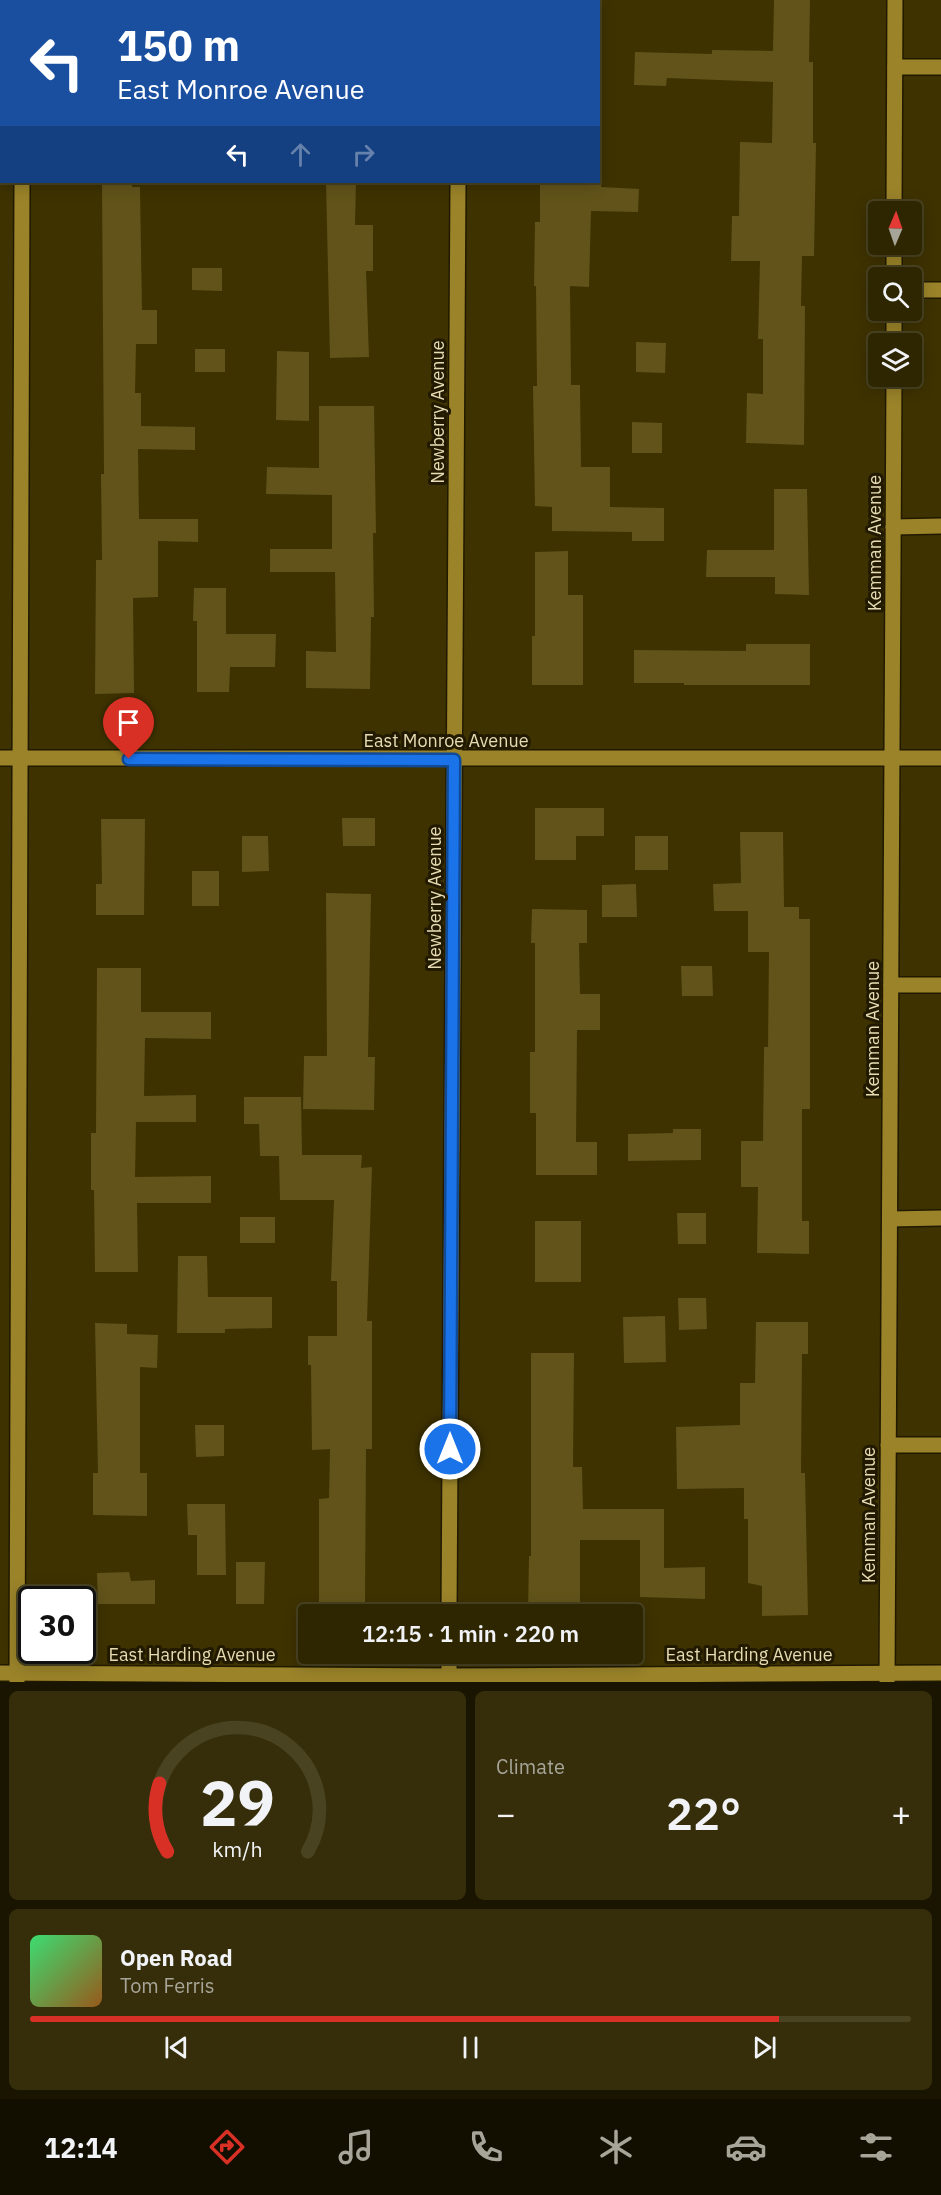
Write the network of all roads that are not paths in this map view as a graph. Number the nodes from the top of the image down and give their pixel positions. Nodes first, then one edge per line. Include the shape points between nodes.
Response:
1 (895, 0) edge
2 (895, 67) junction
3 (941, 67) edge
4 (22, 183) edge
5 (458, 183) edge
6 (894, 201) edge
7 (922, 290) edge
8 (941, 290) edge
9 (894, 387) edge
10 (893, 526) junction
11 (941, 526) edge
12 (0, 758) edge
13 (892, 758) junction
14 (941, 758) edge
15 (19, 759) junction
16 (454, 760) junction
17 (891, 985) junction
18 (941, 985) edge
19 (941, 1218) edge
20 (890, 1219) junction
21 (888, 1445) junction
22 (941, 1445) edge
23 (449, 1604) edge
24 (0, 1673) edge
25 (941, 1673) edge
26 (17, 1677) edge
27 (887, 1678) edge
28 (449, 1679) edge

1 - 2 street
2 - 3 street
2 - 6 street
4 - 15 street
5 - 16 street, Newberry Avenue
7 - 8 street
9 - 10 street, Kemman Avenue
10 - 11 street
10 - 13 street, Kemman Avenue
12 - 15 street, East Monroe Avenue
13 - 14 street, East Monroe Avenue
13 - 16 street, East Monroe Avenue
13 - 17 street, Kemman Avenue
15 - 16 street, East Monroe Avenue
15 - 26 street
16 - 23 street, Newberry Avenue
17 - 18 street
17 - 20 street, Kemman Avenue
19 - 20 street
20 - 21 street, Kemman Avenue
21 - 22 street
21 - 27 street, Kemman Avenue
24 - 26 street, East Harding Avenue
25 - 27 street, East Harding Avenue
26 - 28 street, East Harding Avenue
27 - 28 street, East Harding Avenue

